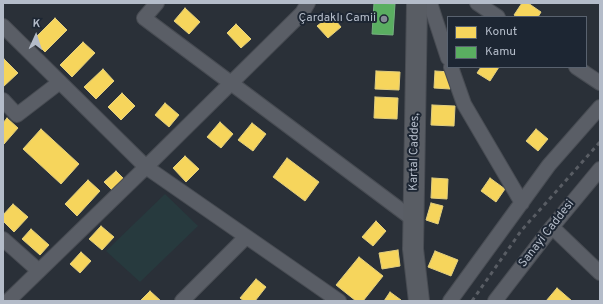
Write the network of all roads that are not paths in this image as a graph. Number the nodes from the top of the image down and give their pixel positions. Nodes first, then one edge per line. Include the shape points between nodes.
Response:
1 (157, 3) edge
2 (308, 3) edge
3 (417, 3) edge
4 (430, 3) edge
5 (477, 3) edge
6 (496, 16) edge
7 (3, 26) edge
8 (447, 55) edge
9 (451, 68) edge
10 (578, 68) edge
11 (60, 82) junction
12 (231, 83) junction
13 (600, 83) edge
14 (3, 100) edge
15 (600, 107) edge
16 (146, 167) junction
17 (600, 169) edge
18 (522, 202) junction
19 (414, 220) junction
20 (552, 227) junction
21 (246, 237) junction
22 (3, 239) edge
23 (39, 271) junction
24 (600, 274) edge
25 (8, 301) edge
26 (182, 301) edge
27 (339, 301) edge
28 (419, 301) edge
29 (450, 301) edge
30 (495, 301) edge

1 - 12 street via 144,18
2 - 12 street via 302,13
3 - 19 main road, Kartal Caddes,
4 - 8 street
5 - 6 street
7 - 11 street
9 - 18 street via 464,104
10 - 13 street
11 - 14 street via 16,115
11 - 16 street
12 - 16 street
12 - 19 street
15 - 18 street via 549,165
16 - 21 street
16 - 23 street
17 - 20 street, Sanayi Caddesi
18 - 29 street
19 - 28 main road, Kartal Caddes, via 413,249
20 - 24 street
20 - 30 street, Sanayi Caddesi
21 - 26 street
21 - 27 street
22 - 23 street
23 - 25 street

